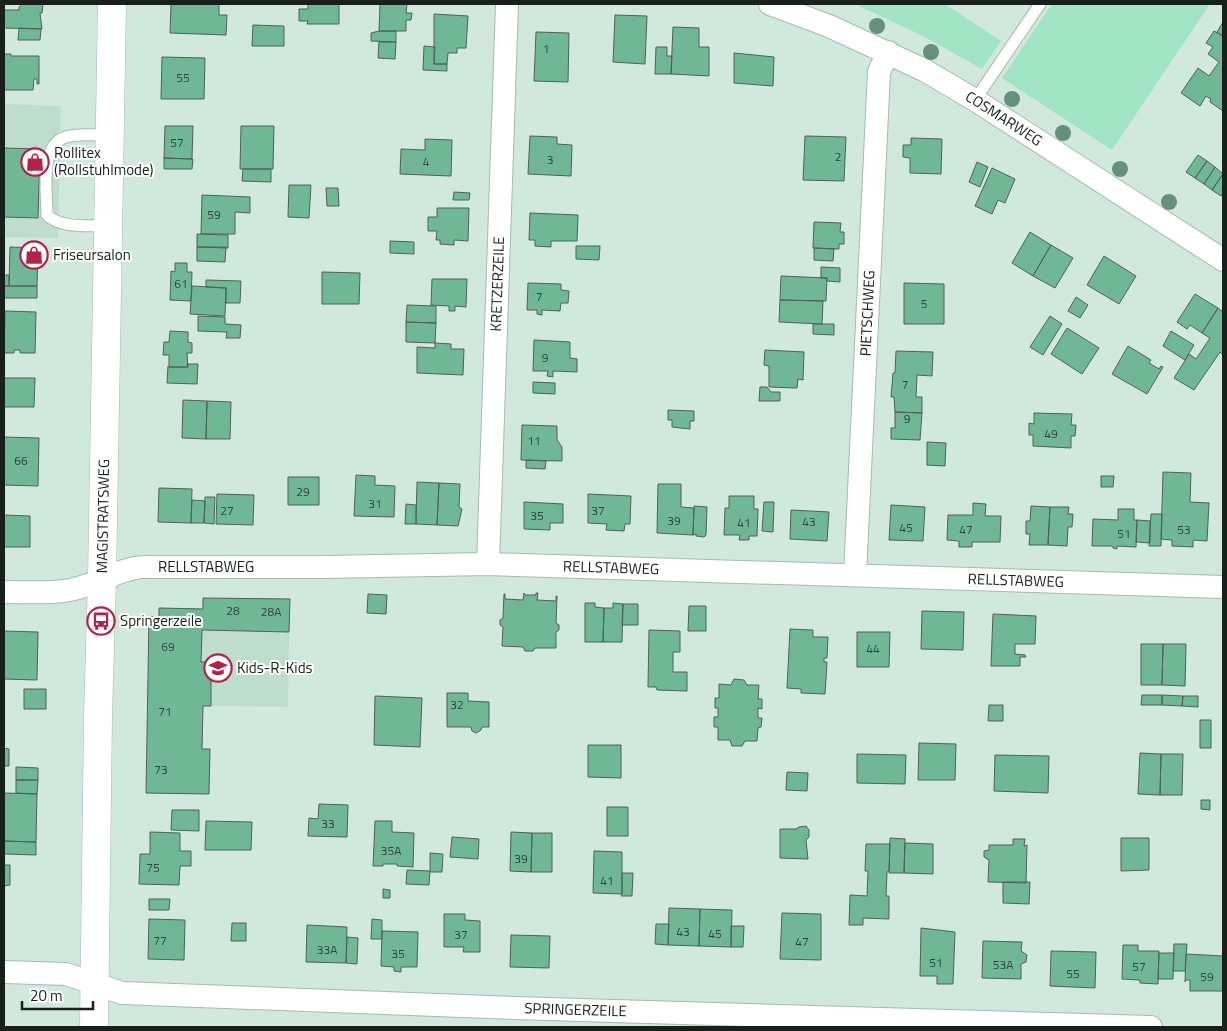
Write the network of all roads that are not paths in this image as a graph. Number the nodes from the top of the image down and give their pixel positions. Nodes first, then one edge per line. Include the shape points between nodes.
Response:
1 (112, 4) edge
2 (507, 4) edge
3 (1040, 4) edge
4 (777, 5) edge
5 (888, 52) junction
6 (975, 100) junction
7 (110, 135) junction
8 (108, 226) junction
9 (1223, 260) edge
10 (488, 564) junction
11 (855, 574) junction
12 (102, 580) junction
13 (1223, 587) edge
14 (4, 592) edge
15 (4, 972) edge
16 (95, 984) junction
17 (94, 1027) edge
18 (1151, 1027) edge

1 - 7 street, MAGISTRATSWEG
2 - 10 street, KRETZERZEILE
3 - 6 lane
4 - 5 street, COSMARWEG
5 - 6 street, COSMARWEG
5 - 11 street, PIETSCHWEG via 878,72
6 - 9 street, COSMARWEG
7 - 8 street, MAGISTRATSWEG
7 - 8 lane via 69,136 55,143 48,153 47,166 48,215 54,221
8 - 12 street, MAGISTRATSWEG
10 - 11 street, RELLSTABWEG
10 - 12 street, RELLSTABWEG via 144,567 131,568
11 - 13 street, RELLSTABWEG
12 - 14 street, RELLSTABWEG via 73,590
12 - 16 street, MAGISTRATSWEG
15 - 16 street, SPRINGERZEILE via 66,974
16 - 17 street, MAGISTRATSWEG
16 - 18 street, SPRINGERZEILE via 122,993

